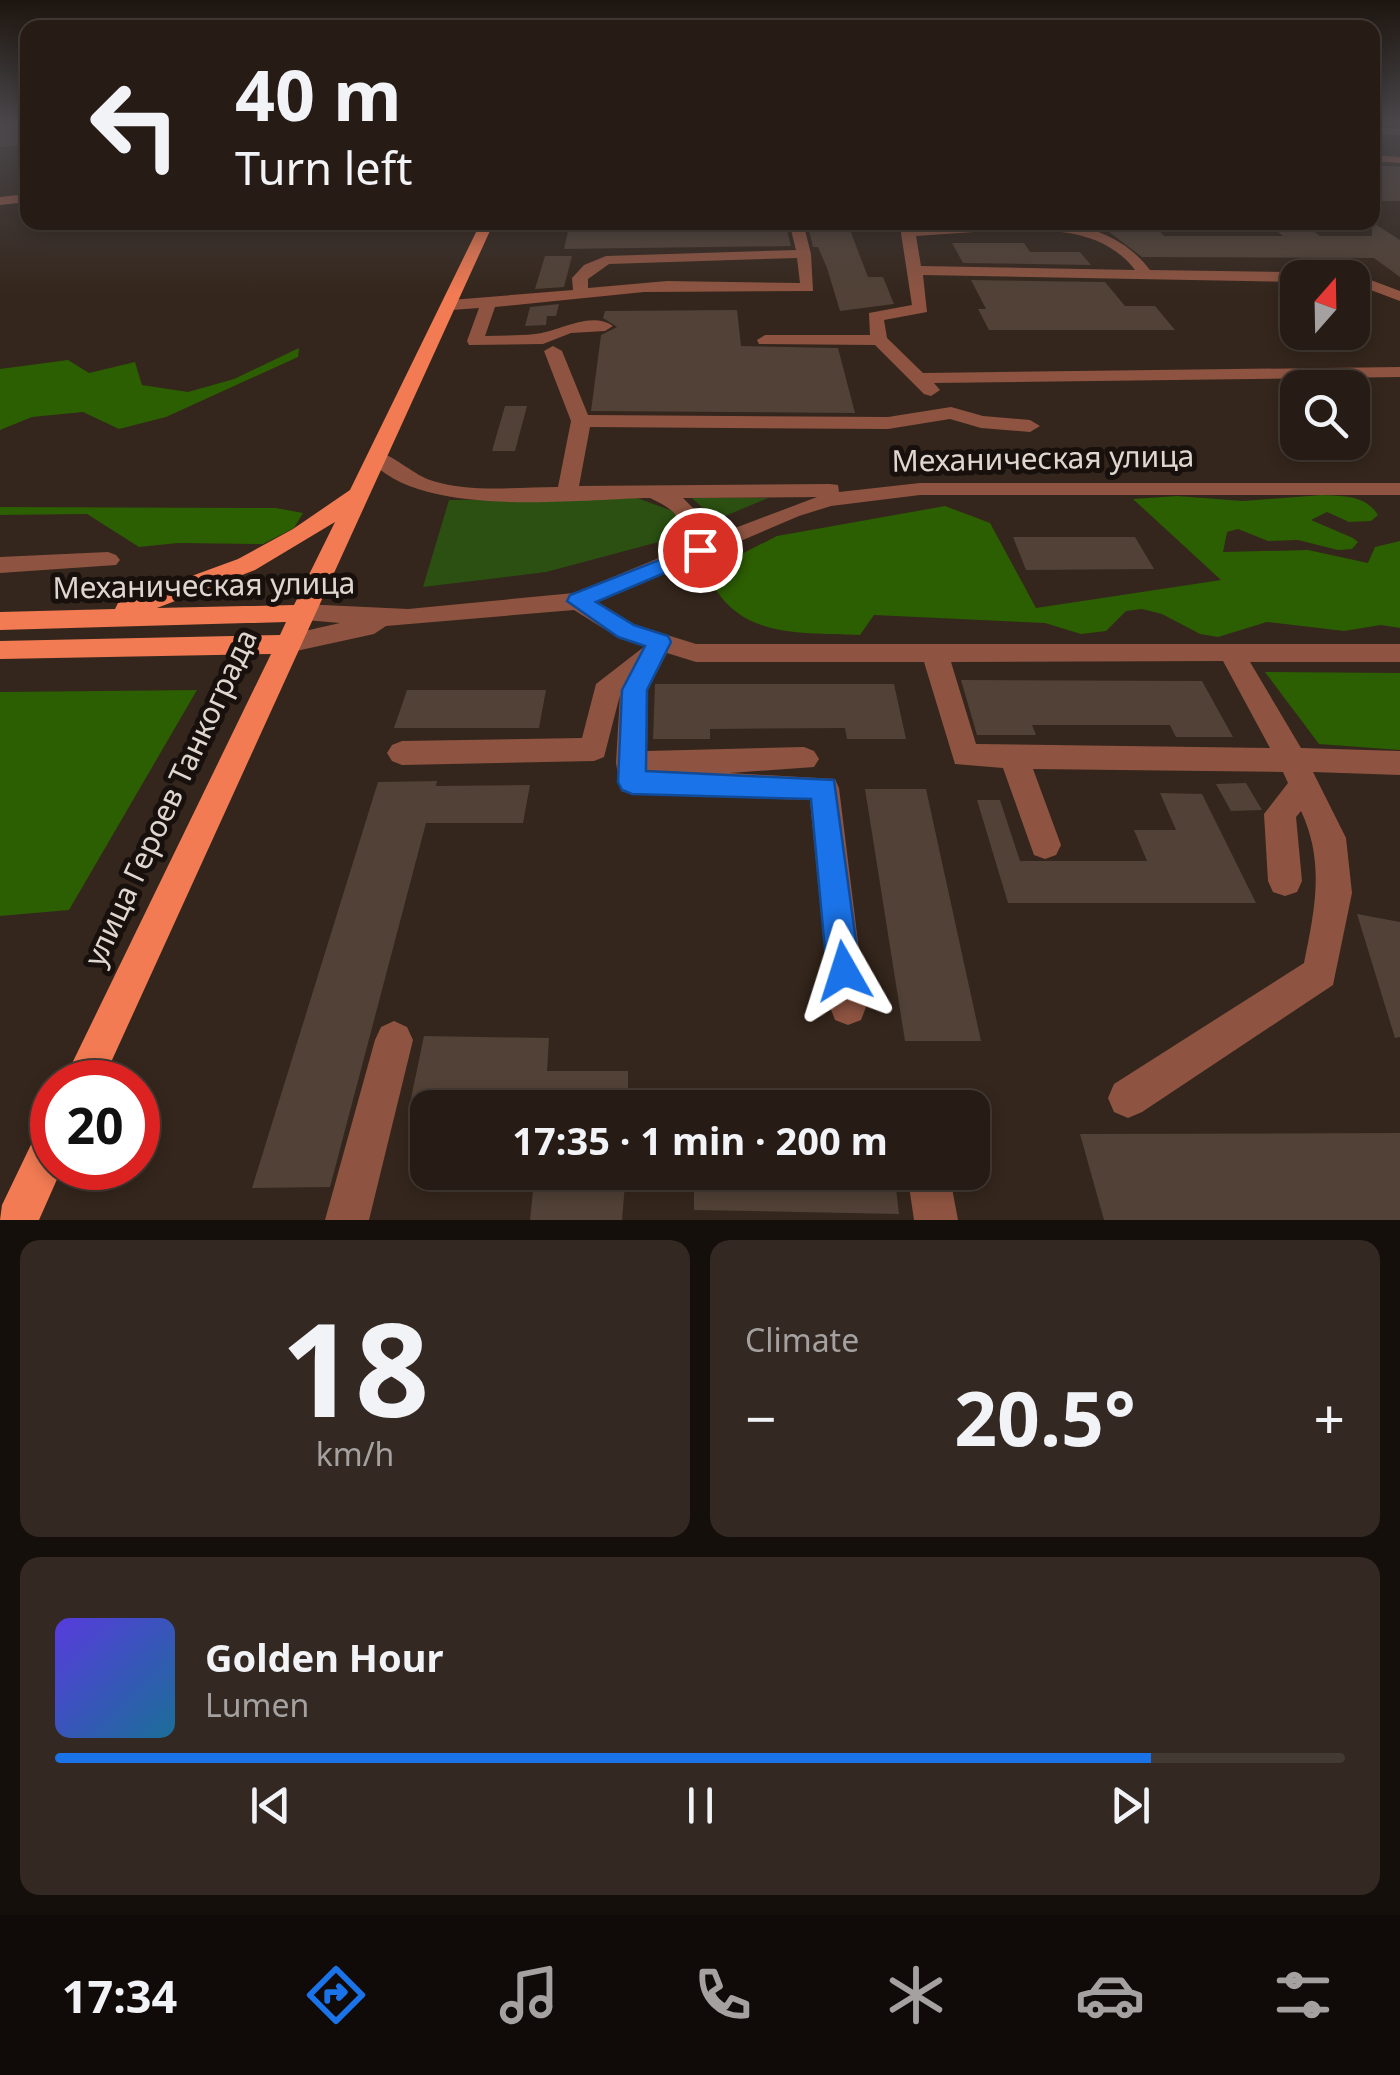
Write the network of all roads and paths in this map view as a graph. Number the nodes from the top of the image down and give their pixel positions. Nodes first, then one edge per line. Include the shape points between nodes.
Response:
1 (484, 230) edge
2 (798, 230) edge
3 (912, 230) edge
4 (1058, 230) edge
5 (804, 254) junction
6 (678, 257) junction
7 (917, 270) junction
8 (1145, 272) junction
9 (1280, 276) edge
10 (1370, 285) edge
11 (622, 289) junction
12 (581, 296) junction
13 (1400, 296) edge
14 (488, 304) junction
15 (450, 306) junction
16 (606, 326) dead end
17 (765, 340) dead end
18 (879, 340) junction
19 (552, 352) dead end
20 (1400, 372) edge
21 (921, 378) junction
22 (951, 413) junction
23 (581, 421) junction
24 (1030, 426) dead end
25 (378, 458) junction
26 (364, 486) junction
27 (920, 489) junction
28 (1400, 489) edge
29 (653, 492) junction
30 (567, 494) junction
31 (680, 559) junction
32 (108, 560) dead end
33 (0, 565) edge
34 (578, 601) junction
35 (302, 613) junction
36 (98, 618) junction
37 (408, 618) junction
38 (0, 621) edge
39 (287, 644) junction
40 (0, 650) edge
41 (655, 650) junction
42 (1231, 652) junction
43 (1400, 653) edge
44 (935, 654) junction
45 (402, 754) dead end
46 (1014, 757) junction
47 (804, 760) dead end
48 (1400, 762) edge
49 (631, 763) junction
50 (1298, 773) junction
51 (1045, 845) dead end
52 (1285, 881) dead end
53 (848, 1007) dead end
54 (394, 1040) dead end
55 (92, 1060) edge
56 (1128, 1098) dead end
57 (31, 1190) edge
58 (931, 1190) edge
59 (17, 1220) edge
60 (347, 1220) edge
61 (936, 1220) edge

1 - 15 main road, улица Героев Танкограда
2 - 5 street
3 - 7 street
4 - 8 street via 1126,250
5 - 6 street
5 - 11 street via 808,288
6 - 11 street
6 - 12 street via 606,260 580,278
7 - 8 street
7 - 18 street via 921,309 875,316
8 - 9 street
10 - 13 street
11 - 12 street
12 - 14 street
14 - 15 street
14 - 16 street via 475,341 542,340 568,328
15 - 25 main road, улица Героев Танкограда
17 - 18 street
18 - 21 street
19 - 23 street
20 - 21 street
21 - 22 street
22 - 23 street via 888,422
22 - 24 street
23 - 30 street
25 - 26 main road, улица Героев Танкограда
25 - 30 street via 395,474 448,492
26 - 35 main road, улица Героев Танкограда
26 - 36 main road via 264,559
27 - 28 street, Механическая улица
27 - 29 street
27 - 31 street, Механическая улица via 812,504
29 - 30 street
29 - 31 street via 691,516 695,530
31 - 34 street, Механическая улица
32 - 33 street
34 - 37 street, Механическая улица
34 - 41 street
35 - 36 main road, Механическая улица
35 - 37 street, Механическая улица
35 - 39 main road, улица Героев Танкограда
36 - 38 main road, Механическая улица
37 - 39 street, Механическая улица
39 - 40 main road, Механическая улица
39 - 55 main road, улица Героев Танкограда
41 - 44 street
41 - 45 street via 606,691 594,749
41 - 49 street via 634,690
42 - 43 street
42 - 44 street
42 - 50 street
44 - 46 street via 965,756
46 - 50 street
46 - 51 street
47 - 49 street
48 - 50 street
49 - 53 street via 632,782 824,788
50 - 52 street via 1280,814
50 - 56 street via 1332,856 1335,893 1320,973
54 - 60 street
57 - 59 main road
58 - 61 street

